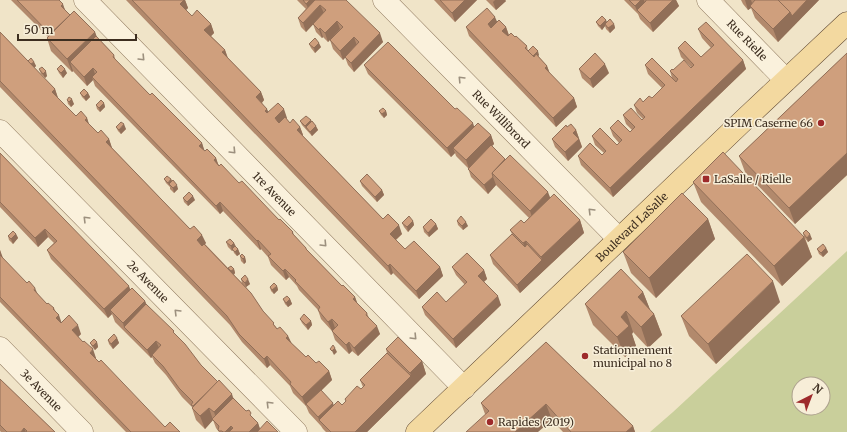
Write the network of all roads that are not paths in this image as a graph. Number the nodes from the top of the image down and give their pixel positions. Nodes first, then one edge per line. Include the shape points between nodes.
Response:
1 (85, 0) edge
2 (384, 0) edge
3 (708, 0) edge
4 (847, 23) edge
5 (786, 80) junction
6 (0, 131) edge
7 (619, 239) junction
8 (0, 348) edge
9 (464, 388) junction
10 (82, 432) edge
11 (296, 432) edge
12 (417, 432) edge

1 -> 9 street, 1re Avenue
7 -> 2 street, Rue Willibrord
3 - 5 street, Rue Rielle
4 - 5 main road, Boulevard LaSalle
5 - 7 main road, Boulevard LaSalle
11 -> 6 street, 2e Avenue
7 - 9 main road, Boulevard LaSalle
8 - 10 street, 3e Avenue
9 - 12 main road, Boulevard LaSalle

